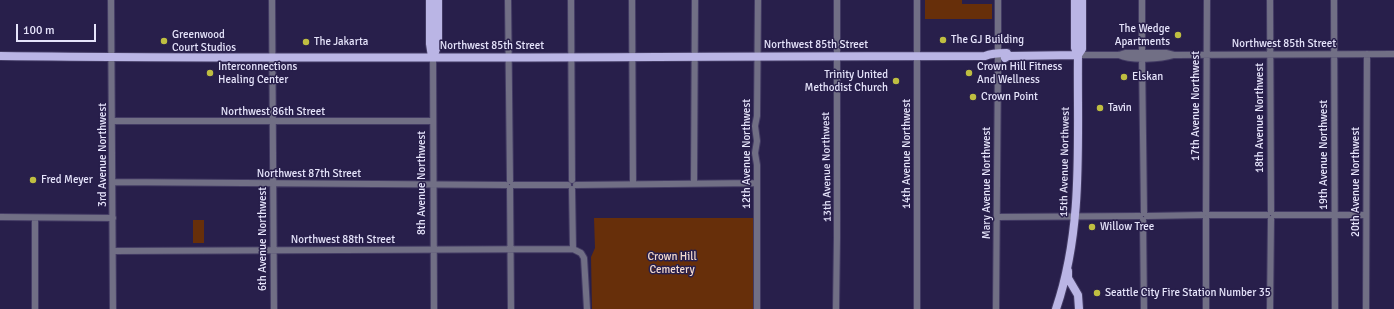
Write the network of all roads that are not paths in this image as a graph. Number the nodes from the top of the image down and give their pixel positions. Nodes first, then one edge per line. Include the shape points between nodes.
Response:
1 (111, 0) edge
2 (272, 0) edge
3 (430, 0) edge
4 (438, 0) edge
5 (508, 0) edge
6 (571, 0) edge
7 (632, 0) edge
8 (695, 0) edge
9 (758, 0) edge
10 (836, 0) edge
11 (917, 0) edge
12 (998, 0) edge
13 (1075, 0) edge
14 (1082, 0) edge
15 (1142, 0) edge
16 (1207, 0) edge
17 (1270, 0) edge
18 (1334, 0) edge
19 (1334, 54) junction
20 (1367, 54) junction
21 (1394, 54) edge
22 (1078, 55) junction
23 (1142, 55) junction
24 (1206, 55) junction
25 (1270, 55) junction
26 (0, 56) edge
27 (758, 56) junction
28 (837, 56) junction
29 (917, 56) junction
30 (998, 56) junction
31 (113, 57) junction
32 (508, 57) junction
33 (571, 57) junction
34 (632, 57) junction
35 (694, 57) junction
36 (272, 58) junction
37 (432, 58) junction
38 (113, 121) junction
39 (433, 121) junction
40 (273, 122) junction
41 (113, 182) junction
42 (633, 183) junction
43 (694, 183) junction
44 (757, 183) junction
45 (273, 184) junction
46 (433, 185) junction
47 (510, 185) junction
48 (572, 185) junction
49 (1206, 215) junction
50 (1271, 215) junction
51 (1334, 215) junction
52 (1366, 215) junction
53 (1076, 216) junction
54 (1144, 216) junction
55 (0, 217) edge
56 (997, 217) junction
57 (35, 218) junction
58 (113, 218) junction
59 (573, 249) junction
60 (274, 250) junction
61 (433, 250) junction
62 (511, 250) junction
63 (113, 251) junction
64 (1067, 269) junction
65 (1063, 286) junction
66 (35, 309) edge
67 (113, 309) edge
68 (274, 309) edge
69 (434, 309) edge
70 (511, 309) edge
71 (587, 309) edge
72 (757, 309) edge
73 (836, 309) edge
74 (917, 309) edge
75 (996, 309) edge
76 (1056, 309) edge
77 (1079, 309) edge
78 (1144, 309) edge
79 (1206, 309) edge
80 (1270, 309) edge
81 (1335, 309) edge
82 (1366, 309) edge

1 - 31 street, 3rd Avenue Northwest
2 - 36 street, 6th Avenue Northwest
3 - 37 main road, 8th Avenue Northwest
4 - 37 main road, 8th Avenue Northwest via 438,44
5 - 32 street
6 - 33 street
7 - 34 street
8 - 35 street
9 - 27 street, 12th Avenue Northwest
10 - 28 street, 13th Avenue Northwest
11 - 29 street, 14th Avenue Northwest
12 - 30 street, Mary Avenue Northwest
13 - 22 main road, 15th Avenue Northwest via 1074,48
14 - 22 main road, 15th Avenue Northwest via 1082,49
15 - 23 street
16 - 24 street, 17th Avenue Northwest
17 - 25 street, 18th Avenue Northwest
18 - 19 street, 19th Avenue Northwest
19 - 20 street, Northwest 85th Street
19 - 25 street, Northwest 85th Street
19 - 51 street, 19th Avenue Northwest
20 - 21 street, Northwest 85th Street
20 - 52 street, 20th Avenue Northwest
22 - 23 street, Northwest 85th Street
22 - 30 main road, Northwest 85th Street
22 - 53 main road, 15th Avenue Northwest
23 - 24 street, Northwest 85th Street via 1166,52 1174,55
23 - 54 street
24 - 25 street, Northwest 85th Street
24 - 49 street, 17th Avenue Northwest
25 - 50 street, 18th Avenue Northwest
26 - 31 main road, Northwest 85th Street
27 - 28 main road, Northwest 85th Street
27 - 35 main road, Northwest 85th Street
27 - 44 street, 12th Avenue Northwest via 755,126
28 - 29 main road, Northwest 85th Street
28 - 73 street, 13th Avenue Northwest
29 - 30 main road, Northwest 85th Street
29 - 74 street, 14th Avenue Northwest
30 - 56 street, Mary Avenue Northwest
31 - 36 main road, Northwest 85th Street
31 - 38 street, 3rd Avenue Northwest
32 - 33 main road, Northwest 85th Street
32 - 37 main road, Northwest 85th Street
32 - 47 street
33 - 34 main road, Northwest 85th Street
33 - 48 street
34 - 35 main road, Northwest 85th Street
34 - 42 street
35 - 43 street
36 - 37 main road, Northwest 85th Street
36 - 40 street, 6th Avenue Northwest
37 - 39 street, 8th Avenue Northwest
38 - 40 street, Northwest 86th Street
38 - 41 street, 3rd Avenue Northwest
39 - 40 street, Northwest 86th Street
39 - 46 street, 8th Avenue Northwest
40 - 45 street, 6th Avenue Northwest
41 - 45 street, Northwest 87th Street
41 - 58 street, 3rd Avenue Northwest
42 - 43 street, Northwest 87th Street
42 - 48 street, Northwest 87th Street
43 - 44 street, Northwest 87th Street
44 - 72 street, 12th Avenue Northwest
45 - 46 street, Northwest 87th Street
45 - 60 street, 6th Avenue Northwest
46 - 47 street, Northwest 87th Street
46 - 61 street, 8th Avenue Northwest
47 - 48 street, Northwest 87th Street
47 - 62 street
48 - 59 street
49 - 50 street
49 - 54 street
49 - 79 street, 17th Avenue Northwest
50 - 51 street
50 - 80 street, 18th Avenue Northwest
51 - 52 street
51 - 81 street, 19th Avenue Northwest
52 - 82 street, 20th Avenue Northwest
53 - 54 street
53 - 56 street
53 - 64 main road, 15th Avenue Northwest
54 - 78 street
55 - 57 street
56 - 75 street, Mary Avenue Northwest
57 - 58 street
57 - 66 street
58 - 63 street, 3rd Avenue Northwest
59 - 62 street, Northwest 88th Street
59 - 71 street via 584,258
60 - 61 street, Northwest 88th Street
60 - 63 street, Northwest 88th Street
60 - 68 street, 6th Avenue Northwest
61 - 62 street, Northwest 88th Street
61 - 69 street, 8th Avenue Northwest
62 - 70 street
63 - 67 street, 3rd Avenue Northwest
64 - 65 main road, 15th Avenue Northwest
64 - 77 main road via 1068,278 1078,295
65 - 76 main road, 15th Avenue Northwest
65 - 77 main road via 1075,296

